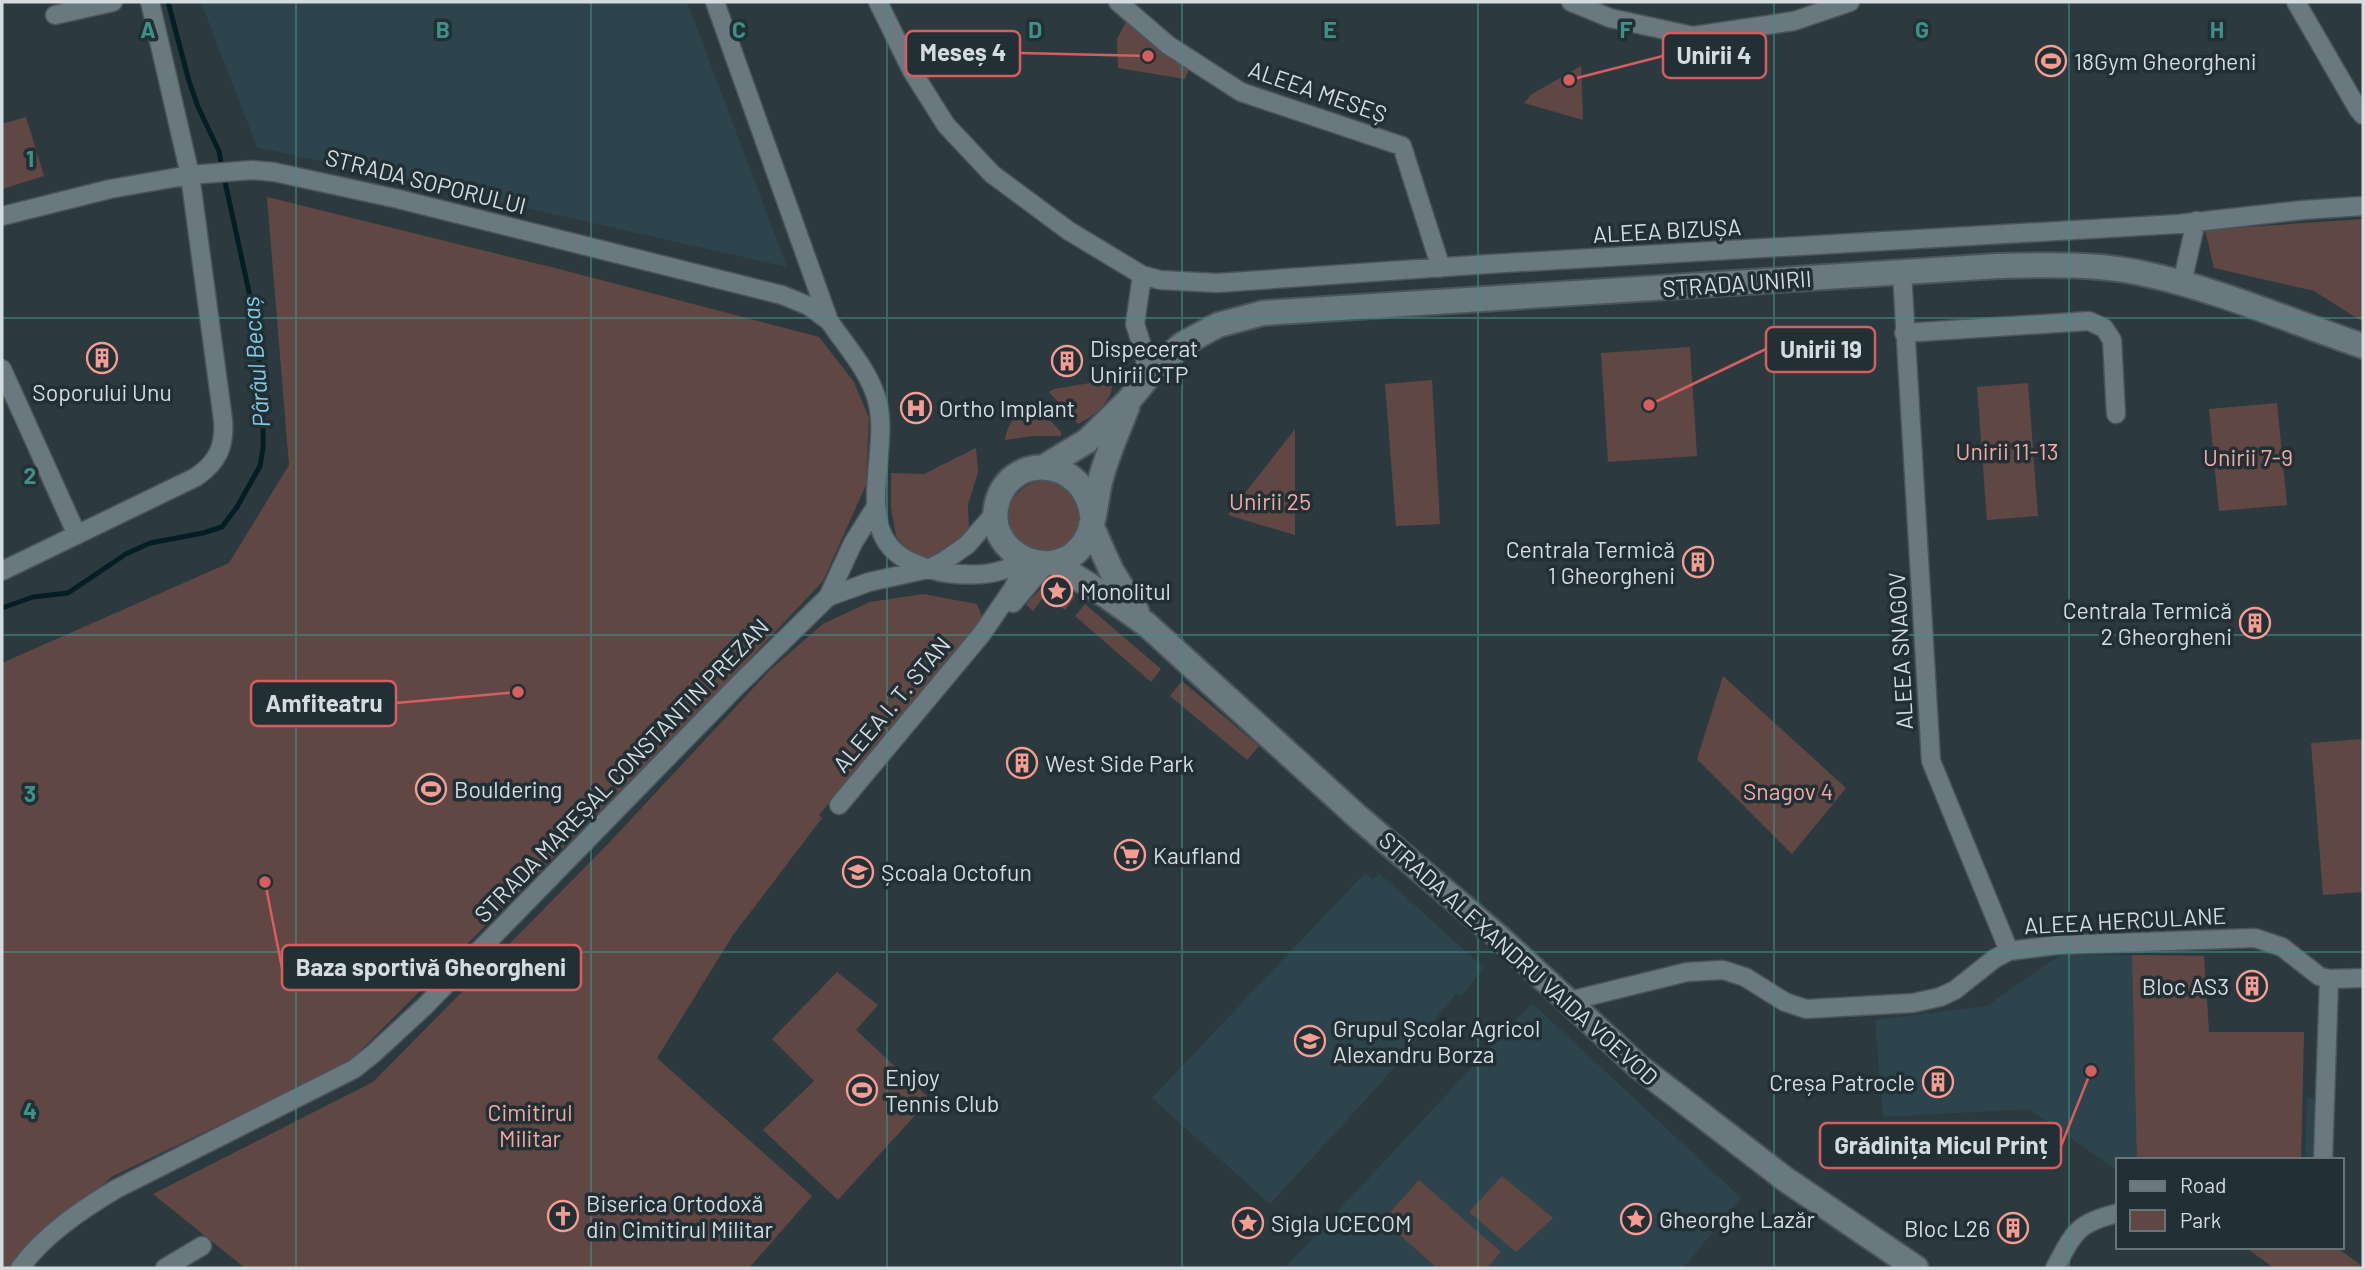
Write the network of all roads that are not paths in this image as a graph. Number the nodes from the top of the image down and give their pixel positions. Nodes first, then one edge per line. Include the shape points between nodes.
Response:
1 (113, 2) edge
2 (150, 2) edge
3 (715, 2) edge
4 (878, 2) edge
5 (1118, 2) edge
6 (1571, 2) edge
7 (1850, 2) edge
8 (2296, 2) edge
9 (55, 15) dead end
10 (2363, 116) edge
11 (198, 174) junction
12 (2363, 206) edge
13 (2, 216) edge
14 (2196, 221) junction
15 (1441, 268) junction
16 (1902, 273) junction
17 (1142, 275) junction
18 (2182, 283) junction
19 (829, 321) junction
20 (1904, 333) junction
21 (2363, 346) edge
22 (2, 369) edge
23 (1147, 377) junction
24 (1129, 400) junction
25 (2116, 414) dead end
26 (1044, 467) junction
27 (875, 508) junction
28 (995, 513) junction
29 (1092, 521) junction
30 (77, 535) junction
31 (1038, 562) junction
32 (928, 569) junction
33 (2, 571) edge
34 (828, 597) junction
35 (1142, 622) junction
36 (839, 805) dead end
37 (2009, 951) junction
38 (2363, 978) edge
39 (2329, 979) junction
40 (1569, 1001) junction
41 (2323, 1158) edge
42 (2116, 1214) edge
43 (202, 1246) dead end
44 (20, 1268) edge
45 (165, 1268) edge
46 (1916, 1268) edge
47 (2055, 1268) edge

1 - 9 street
2 - 11 street
3 - 19 street
4 - 17 street, ALEEA BIZUȘA via 912,71 946,125 970,152 1052,220
5 - 15 street, ALEEA MESEȘ via 1168,45 1241,92 1402,146
6 - 7 street via 1610,18 1693,36 1794,20
8 - 10 street
11 - 13 street, STRADA SOPORULUI via 110,189
11 - 19 street, STRADA SOPORULUI via 274,172 318,180 782,295
11 - 30 street via 223,420 221,449 215,461 196,477
12 - 14 street, ALEEA BIZUȘA
14 - 15 street, ALEEA BIZUȘA
14 - 18 street
15 - 17 street, ALEEA BIZUȘA via 1217,283 1160,281
16 - 18 main road, STRADA UNIRII via 2054,265 2107,268
16 - 20 street, ALEEA SNAGOV
16 - 23 main road, STRADA UNIRII via 1264,313 1197,335
17 - 23 street via 1135,324
18 - 21 main road, STRADA UNIRII
19 - 27 street via 861,367 877,401 880,454
20 - 25 street via 2090,321 2104,328 2112,340
20 - 37 street, ALEEA SNAGOV via 1931,761
22 - 30 street
23 - 24 main road, STRADA UNIRII
24 - 26 main road, STRADA UNIRII via 1087,441
24 - 29 main road, STRADA UNIRII via 1101,477
26 - 28 main road, STRADA UNIRII via 1012,480
26 - 29 main road via 1078,481 1088,497
27 - 32 street via 890,549
27 - 34 street
28 - 31 main road via 1002,539 1013,552
28 - 32 street, STRADA MAREȘAL CONSTANTIN PREZAN via 967,545
29 - 31 main road, STRADA UNIRII via 1080,548 1069,558
29 - 35 main road, STRADA ALEXANDRU VAIDA VOEVOD via 1111,570
30 - 33 street
31 - 32 street, STRADA MAREȘAL CONSTANTIN PREZAN via 989,574
31 - 35 main road, STRADA ALEXANDRU VAIDA VOEVOD via 1108,597
31 - 36 street, ALEEA I. T. STAN
32 - 34 street, STRADA MAREȘAL CONSTANTIN PREZAN
34 - 44 street, STRADA MAREȘAL CONSTANTIN PREZAN via 373,1054 354,1069 104,1196 49,1236
35 - 40 main road, STRADA ALEXANDRU VAIDA VOEVOD
37 - 39 street, ALEEA HERCULANE via 2255,938 2282,947
37 - 40 street, ALEEA HERCULANE via 1955,990 1913,1003 1806,1009 1785,1002 1745,976 1723,970 1688,972
38 - 39 street
39 - 41 street
40 - 46 main road, STRADA ALEXANDRU VAIDA VOEVOD via 1679,1099 1819,1204
42 - 47 street via 2094,1219 2073,1235
43 - 45 street

